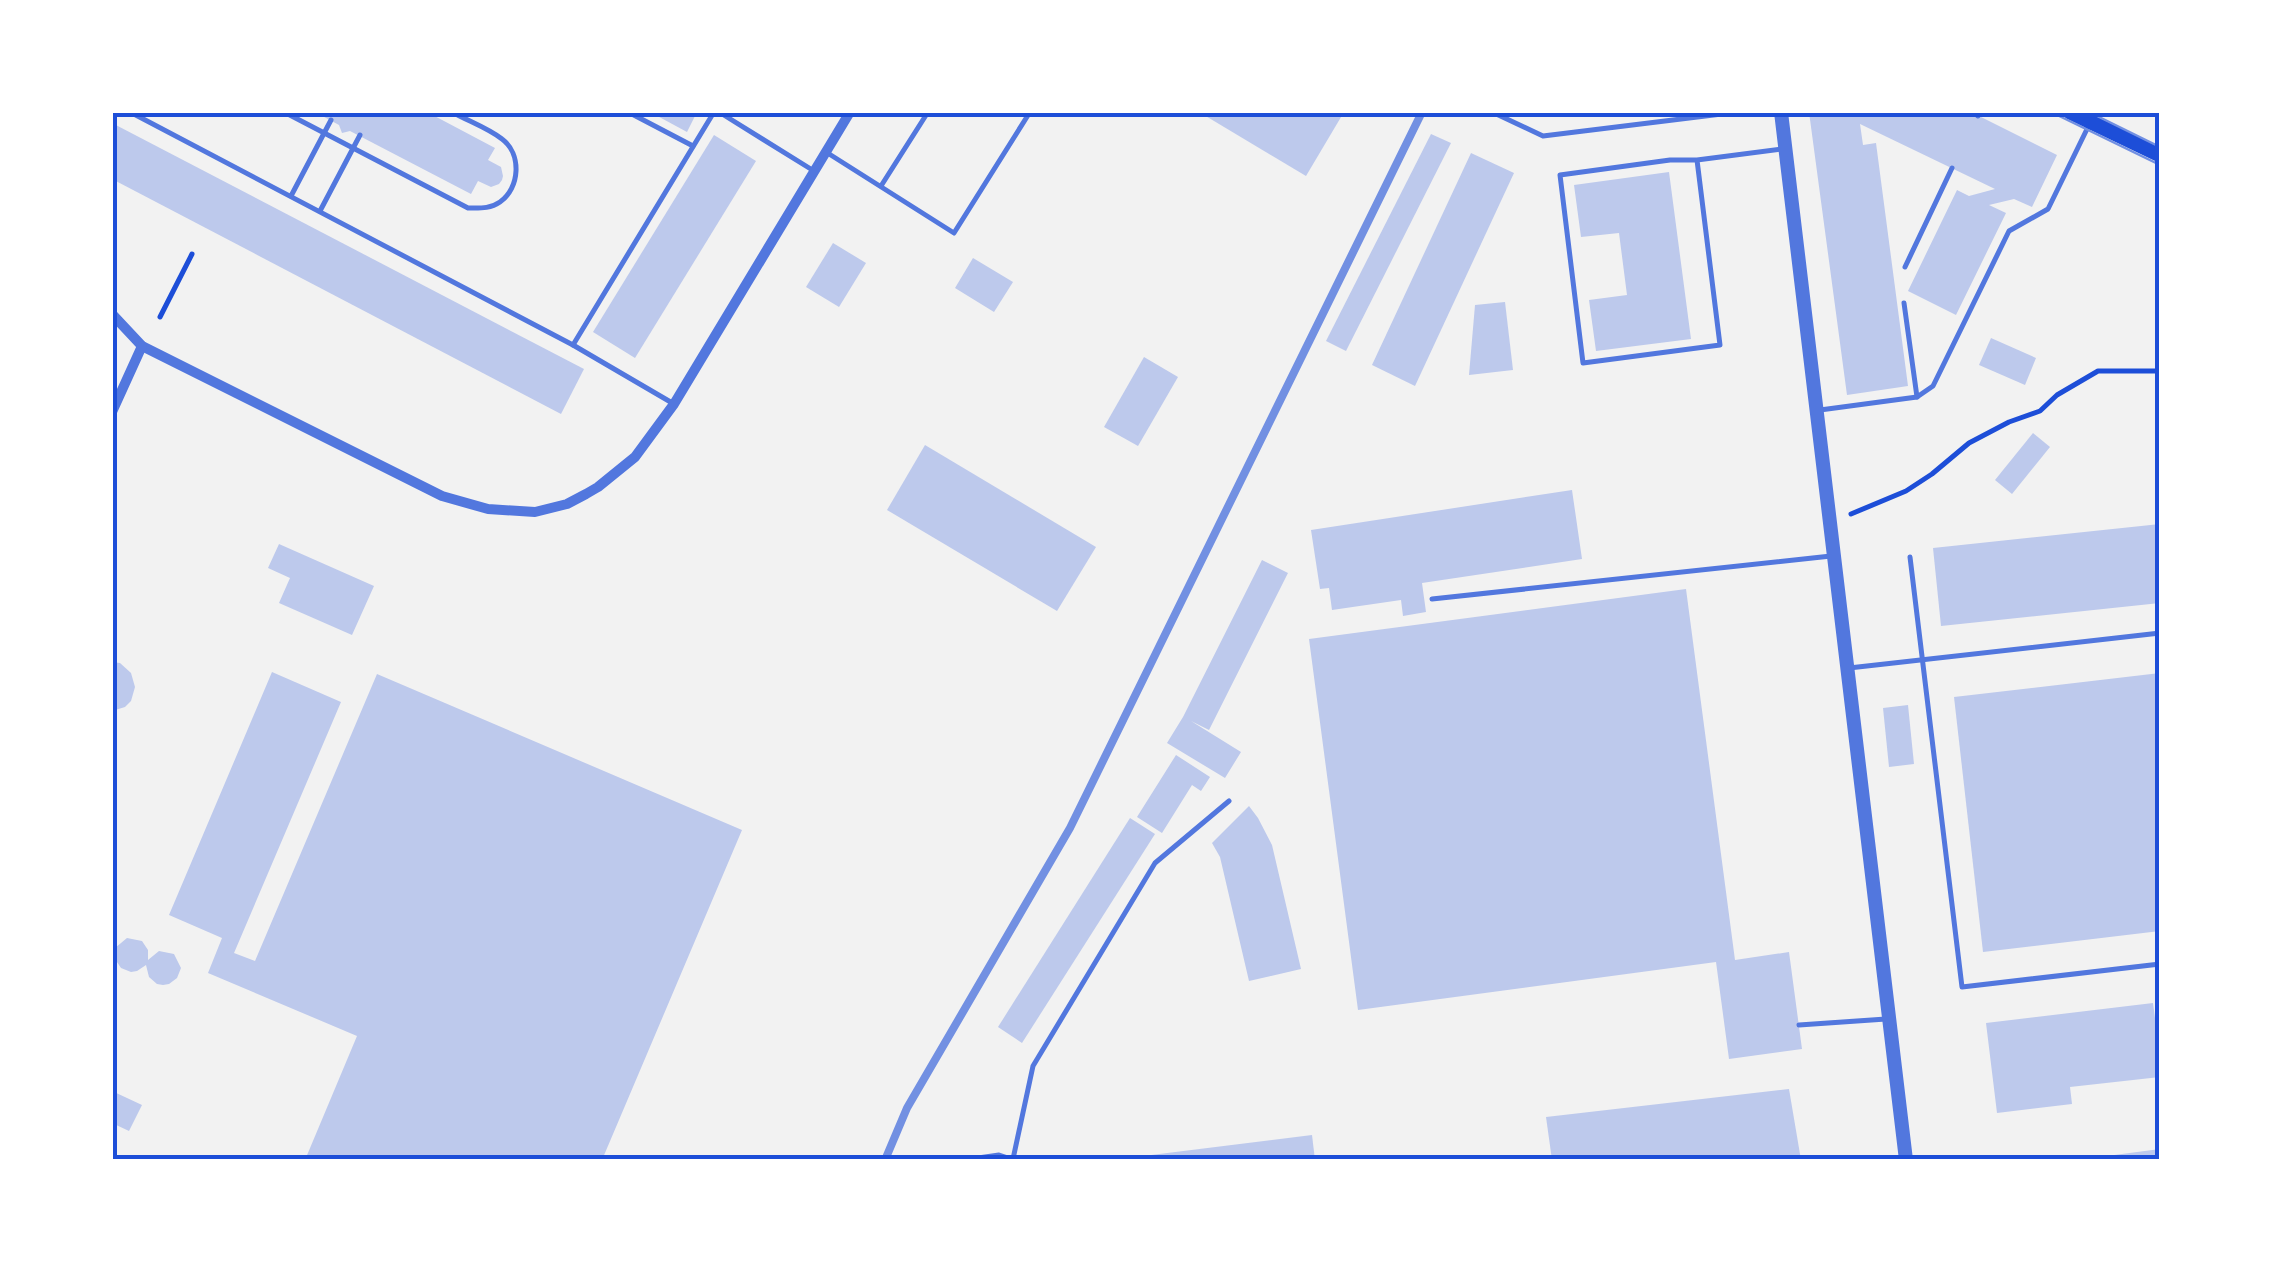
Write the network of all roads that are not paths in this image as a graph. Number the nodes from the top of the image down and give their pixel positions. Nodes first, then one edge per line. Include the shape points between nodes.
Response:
1 (130, 112) edge
2 (284, 112) edge
3 (452, 112) edge
4 (628, 112) edge
5 (716, 112) edge
6 (850, 112) edge
7 (928, 112) edge
8 (1030, 112) edge
9 (1492, 112) edge
10 (1658, 112) edge
11 (1738, 112) edge
12 (1781, 112) edge
13 (2070, 112) edge
14 (330, 120) dead end
15 (1658, 122) junction
16 (2090, 122) junction
17 (324, 133) junction
18 (360, 136) dead end
19 (693, 146) junction
20 (353, 148) junction
21 (1785, 148) junction
22 (826, 152) junction
23 (2159, 154) edge
24 (1697, 160) junction
25 (1952, 168) dead end
26 (814, 171) junction
27 (881, 186) junction
28 (291, 196) junction
29 (320, 212) junction
30 (1905, 267) dead end
31 (1904, 304) dead end
32 (112, 314) edge
33 (573, 345) junction
34 (142, 346) junction
35 (1917, 398) junction
36 (674, 404) junction
37 (1816, 411) junction
38 (112, 412) edge
39 (1834, 556) junction
40 (1910, 557) dead end
41 (1432, 599) dead end
42 (2160, 633) edge
43 (1922, 660) junction
44 (1847, 668) junction
45 (1229, 801) dead end
46 (2160, 964) edge
47 (1889, 1019) junction
48 (1799, 1025) dead end
49 (1014, 1159) edge
50 (964, 1160) edge
51 (1906, 1160) edge

1 - 28 lane
2 - 17 lane
3 - 20 lane via 504,140 514,154 513,188 502,201 468,208
4 - 19 lane
5 - 19 lane
5 - 26 lane
6 - 22 street
7 - 27 lane
8 - 27 lane via 954,233
9 - 15 lane via 1542,136
10 - 15 lane
11 - 15 lane
12 - 21 street
13 - 16 main road
14 - 17 lane
16 - 23 main road
16 - 35 lane via 2048,209 2008,230 1933,386
17 - 20 lane
17 - 28 lane
18 - 20 lane
19 - 33 lane
20 - 29 lane
21 - 24 lane
21 - 37 street
22 - 26 street
22 - 27 lane
24 - 24 lane via 1720,345 1583,363 1560,175
25 - 30 lane
26 - 36 street
28 - 29 lane
29 - 33 lane
31 - 35 lane
32 - 34 street
33 - 36 lane
34 - 36 street via 442,496 488,508 535,512 598,488 635,456
34 - 38 street
35 - 37 lane
37 - 39 street
39 - 41 lane
39 - 44 street
40 - 43 lane
42 - 43 lane
43 - 44 lane
43 - 46 lane via 1962,987
44 - 47 street
45 - 49 lane via 1155,863 1033,1066
47 - 48 lane
47 - 51 street
49 - 50 lane via 998,1154

